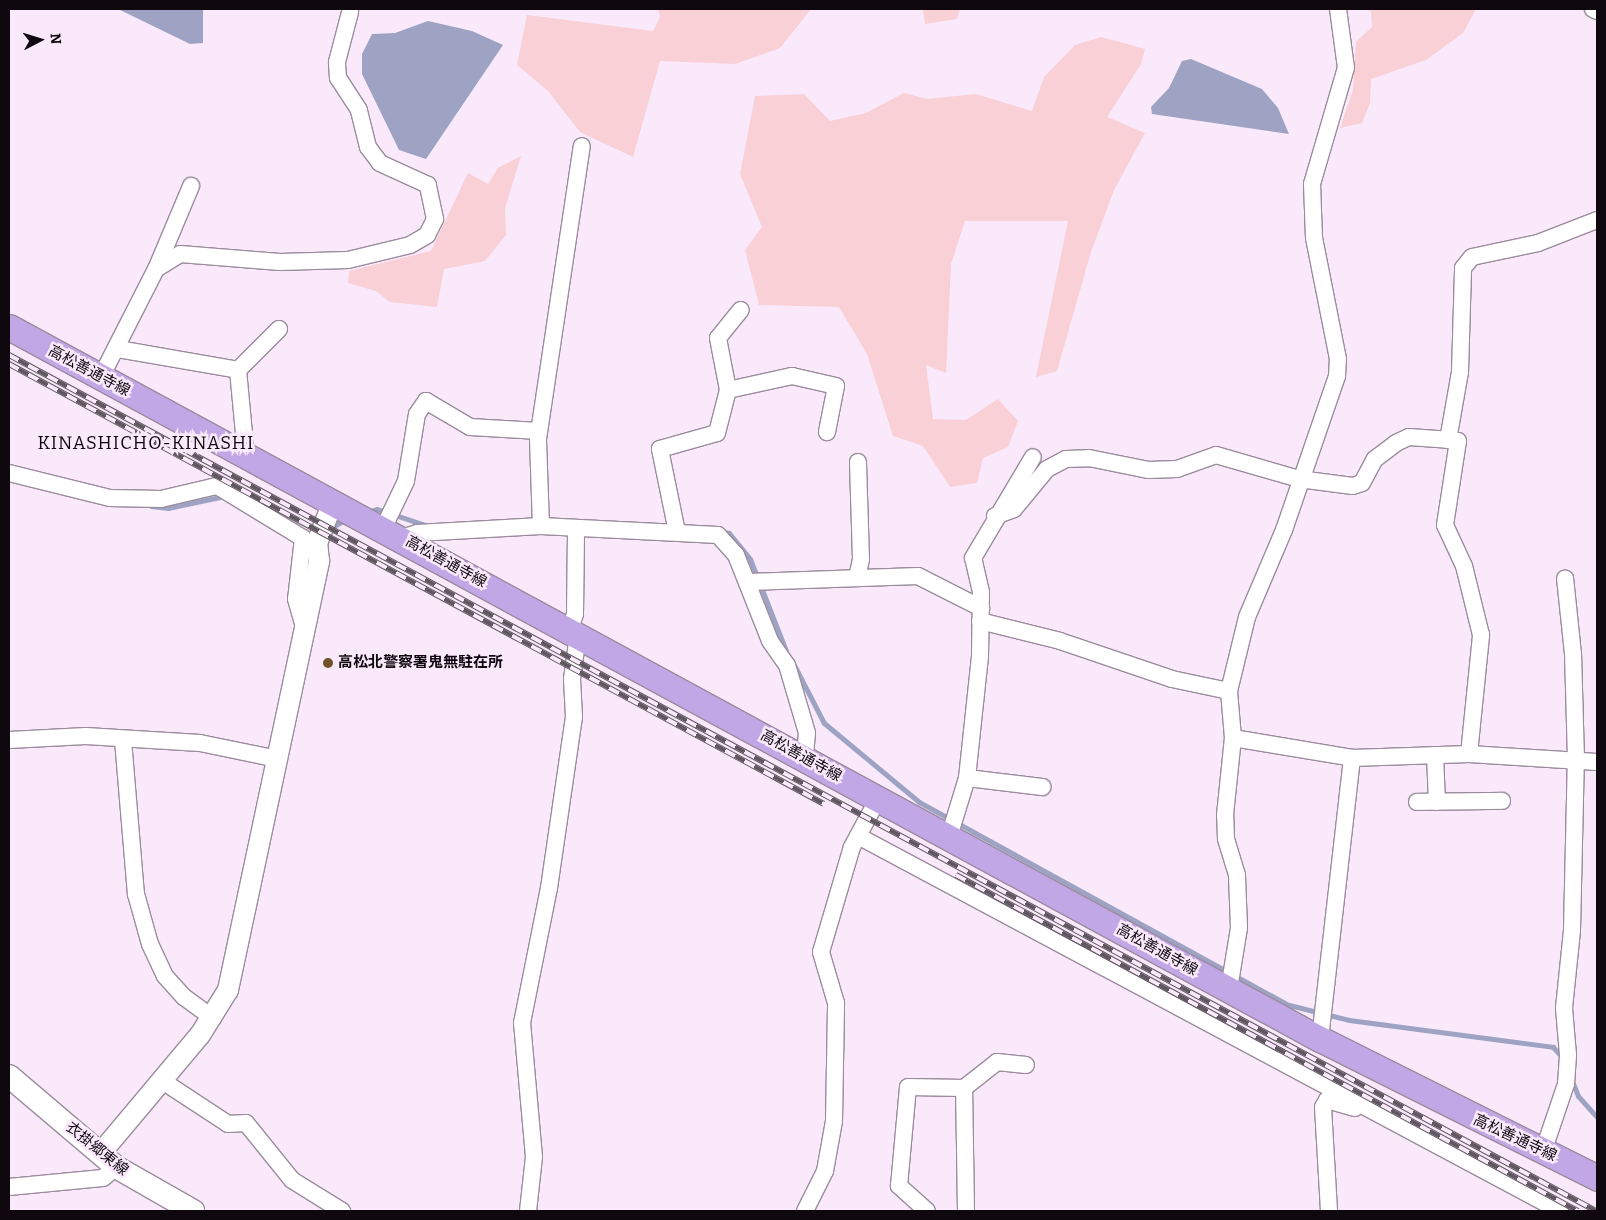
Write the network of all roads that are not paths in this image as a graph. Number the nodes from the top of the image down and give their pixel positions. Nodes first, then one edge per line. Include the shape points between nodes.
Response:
1 (1338, 9) edge
2 (1593, 9) edge
3 (1597, 10) edge
4 (350, 12) dead end
5 (582, 146) dead end
6 (191, 186) dead end
7 (1597, 220) edge
8 (156, 269) junction
9 (741, 310) dead end
10 (9, 327) edge
11 (280, 329) dead end
12 (118, 349) junction
13 (238, 370) junction
14 (101, 377) junction
15 (728, 390) junction
16 (539, 431) junction
17 (827, 432) dead end
18 (1448, 440) junction
19 (246, 455) junction
20 (1033, 457) dead end
21 (858, 462) dead end
22 (9, 473) edge
23 (1299, 479) junction
24 (333, 502) junction
25 (995, 516) junction
26 (541, 526) junction
27 (576, 528) junction
28 (677, 532) junction
29 (392, 533) junction
30 (857, 578) junction
31 (1565, 578) dead end
32 (749, 582) junction
33 (981, 614) junction
34 (304, 627) junction
35 (574, 633) junction
36 (1229, 691) junction
37 (1233, 738) junction
38 (9, 740) edge
39 (124, 740) junction
40 (1436, 754) junction
41 (1469, 754) junction
42 (273, 758) junction
43 (805, 758) junction
44 (1352, 758) junction
45 (1576, 760) junction
46 (1597, 762) edge
47 (967, 778) junction
48 (1042, 788) dead end
49 (878, 799) junction
50 (1502, 801) dead end
51 (1417, 802) dead end
52 (1437, 802) junction
53 (858, 836) junction
54 (949, 837) junction
55 (1229, 989) junction
56 (213, 1018) junction
57 (1320, 1040) junction
58 (1026, 1064) dead end
59 (9, 1076) edge
60 (161, 1080) junction
61 (964, 1088) junction
62 (1370, 1109) junction
63 (1543, 1152) junction
64 (108, 1160) junction
65 (1597, 1178) edge
66 (9, 1187) edge
67 (193, 1211) edge
68 (342, 1211) edge
69 (528, 1211) edge
70 (805, 1211) edge
71 (927, 1211) edge
72 (966, 1211) edge
73 (1329, 1211) edge
74 (1560, 1211) edge

1 - 23 street via 1346,68 1312,184 1314,238 1338,367
2 - 3 street
4 - 8 street via 337,62 338,78 359,110 368,147 380,163 428,185 435,219 427,235 410,245 348,260 280,262 180,254
5 - 16 street
6 - 8 street
7 - 18 street via 1538,243 1472,257 1463,268 1460,372
8 - 12 street
9 - 15 street via 718,338
10 - 14 main road, 高松善通寺線
11 - 13 street
12 - 13 street
12 - 14 street
13 - 19 street
14 - 19 main road, 高松善通寺線
15 - 17 street via 792,376 836,386
15 - 28 street via 717,433 660,449
16 - 26 street
16 - 29 street via 470,427 426,401 417,414 406,480
18 - 23 street via 1408,438 1396,443 1375,459 1362,483 1353,486
18 - 41 street via 1458,441 1445,526 1464,566 1481,635
19 - 24 main road, 高松善通寺線
20 - 25 street
21 - 30 street via 861,559
22 - 34 street via 110,498 161,499 217,486 303,538 296,599
23 - 25 street via 1216,455 1178,468 1148,470 1089,458 1066,458 1048,470 1014,509
23 - 36 street via 1247,617
24 - 29 main road, 高松善通寺線
24 - 34 street via 317,543 318,561
25 - 33 street via 974,558
26 - 27 street
26 - 29 street
27 - 28 street
27 - 35 street
28 - 32 street via 718,535 728,543
29 - 35 main road, 高松善通寺線
30 - 32 street
30 - 33 street via 918,576
31 - 45 street via 1573,654
32 - 43 street via 770,641 787,665 799,697 807,733
33 - 36 street via 1172,679
33 - 47 street
34 - 42 street
35 - 43 main road, 高松善通寺線
35 - 69 street via 574,717 549,888 522,1023 534,1156
36 - 37 street
37 - 44 street
37 - 55 street via 1225,815 1226,839 1237,876 1238,928
38 - 39 street via 86,736
39 - 42 street via 200,743
39 - 56 street via 136,894 150,944 165,976 184,997
40 - 41 street
40 - 44 street
40 - 52 street
41 - 45 street
42 - 56 street via 235,968
43 - 49 main road, 高松善通寺線
44 - 57 street
45 - 46 street
45 - 63 street via 1572,930 1564,1008 1566,1084
47 - 48 street
47 - 54 street
49 - 53 street
49 - 54 main road, 高松善通寺線
50 - 52 street
51 - 52 street
53 - 62 street
53 - 70 street via 821,952 836,1003 834,1121 825,1171
54 - 55 main road, 高松善通寺線
55 - 57 main road, 高松善通寺線
56 - 60 street
57 - 63 main road, 高松善通寺線
58 - 61 street via 997,1062
59 - 64 main road, 衣掛郷東線
60 - 64 street
60 - 68 street via 228,1124 246,1123 292,1180
61 - 71 street via 908,1087 898,1186
61 - 72 street
62 - 73 street via 1327,1100 1323,1107
62 - 74 street
63 - 65 main road, 高松善通寺線
64 - 66 street via 103,1178
64 - 67 main road, 衣掛郷東線

